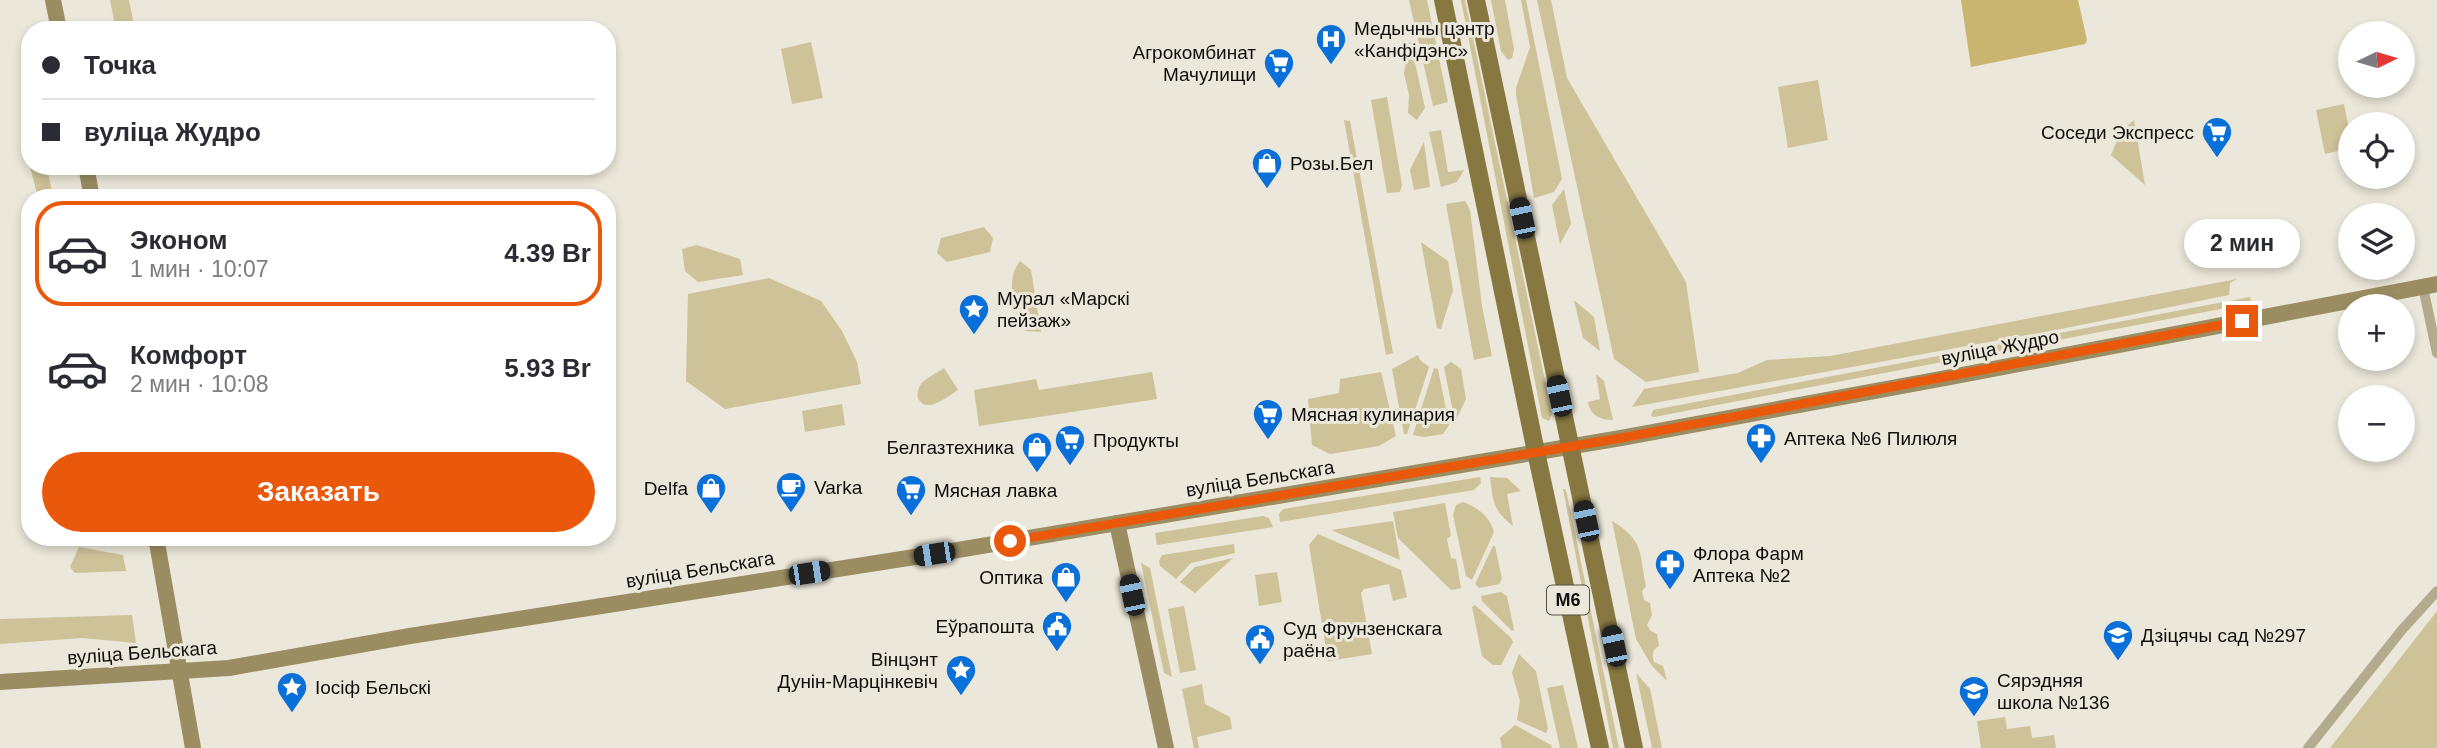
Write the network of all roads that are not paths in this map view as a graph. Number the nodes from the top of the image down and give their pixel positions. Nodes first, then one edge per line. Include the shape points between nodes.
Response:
1 (53, 0) edge
2 (1443, 0) edge
3 (1476, 0) edge
4 (57, 21) edge
5 (2430, 285) edge
6 (2437, 353) edge
7 (1570, 447) junction
8 (1536, 452) junction
9 (1117, 523) junction
10 (158, 546) edge
11 (2437, 591) edge
12 (181, 672) junction
13 (0, 682) edge
14 (193, 748) edge
15 (1166, 748) edge
16 (1600, 748) edge
17 (1634, 748) edge
18 (2308, 748) edge

1 - 4 main road
2 - 8 main road, М6
3 - 7 main road, М6
5 - 6 street
5 - 7 main road, вуліца Жудро
7 - 8 main road, вуліца Бельскага
7 - 17 main road, М6
8 - 9 main road, вуліца Бельскага
8 - 16 main road, М6
9 - 12 main road, вуліца Бельскага via 229,668
9 - 15 main road
10 - 12 main road
11 - 18 street
12 - 13 main road, вуліца Бельскага
12 - 14 main road

